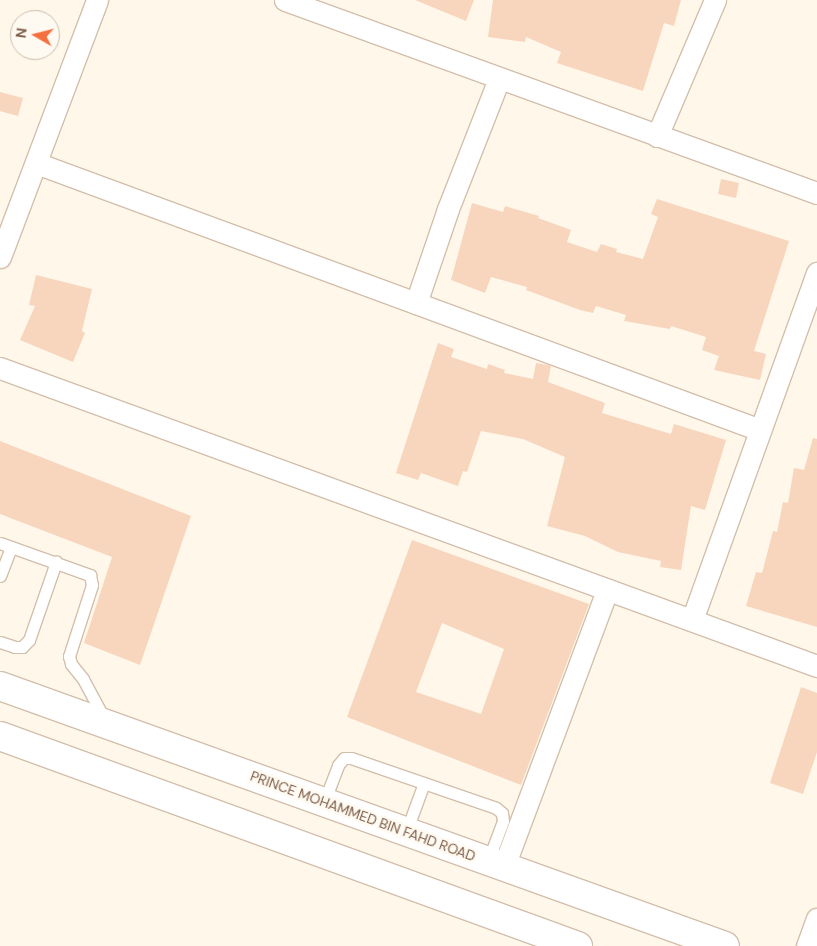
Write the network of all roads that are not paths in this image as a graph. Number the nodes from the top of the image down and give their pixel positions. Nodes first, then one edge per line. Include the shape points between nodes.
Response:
1 (97, 0) edge
2 (285, 0) edge
3 (715, 0) edge
4 (499, 78) junction
5 (657, 136) junction
6 (36, 163) junction
7 (817, 193) edge
8 (0, 258) edge
9 (817, 273) edge
10 (416, 303) junction
11 (0, 368) edge
12 (760, 430) junction
13 (5, 545) edge
14 (56, 562) junction
15 (0, 576) edge
16 (608, 590) junction
17 (692, 620) junction
18 (0, 642) edge
19 (817, 666) edge
20 (0, 686) edge
21 (108, 724) junction
22 (0, 736) edge
23 (424, 783) junction
24 (324, 802) junction
25 (406, 832) junction
26 (496, 864) junction
27 (817, 919) edge
28 (578, 946) edge
29 (725, 946) edge
30 (807, 946) edge

1 - 6 street
2 - 4 street
3 - 5 street
4 - 5 street
4 - 10 street via 448,209
5 - 7 street
6 - 8 street
6 - 10 street
9 - 12 street
10 - 12 street
11 - 16 street
12 - 17 street
13 - 14 lane
13 - 15 lane
14 - 18 lane via 29,640 22,647
14 - 21 lane via 90,576 92,585 69,656 70,664
16 - 17 street
16 - 26 street
17 - 19 street
20 - 21 street, PRINCE MOHAMMED BIN FAHD ROAD
21 - 24 street, PRINCE MOHAMMED BIN FAHD ROAD
22 - 28 street
23 - 24 lane via 344,758 338,765
23 - 25 lane
23 - 26 lane via 496,808 502,813
24 - 25 street, PRINCE MOHAMMED BIN FAHD ROAD
25 - 26 street, PRINCE MOHAMMED BIN FAHD ROAD
26 - 29 street, PRINCE MOHAMMED BIN FAHD ROAD
27 - 30 street

